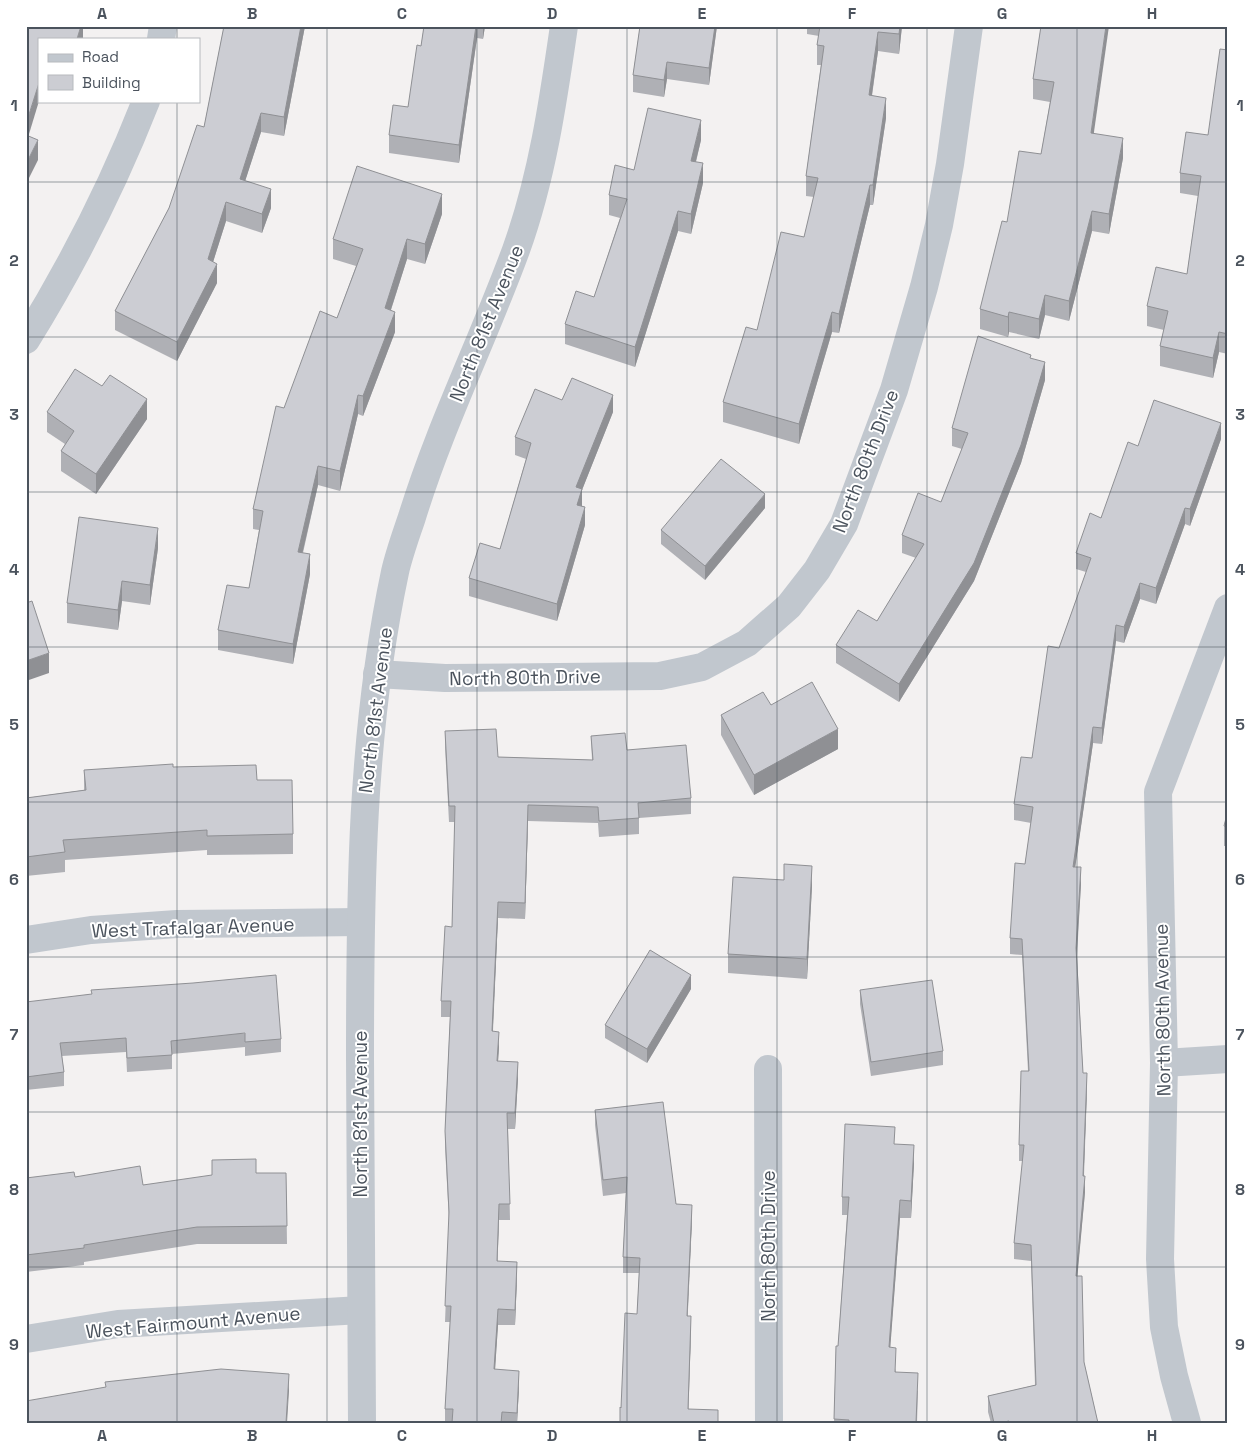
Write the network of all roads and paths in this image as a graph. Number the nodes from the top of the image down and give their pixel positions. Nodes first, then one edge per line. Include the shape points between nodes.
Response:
1 (564, 26) edge
2 (969, 26) edge
3 (146, 102) edge
4 (26, 340) edge
5 (1228, 608) edge
6 (377, 674) junction
7 (360, 922) junction
8 (26, 940) edge
9 (1228, 1059) edge
10 (1164, 1063) junction
11 (768, 1069) dead end
12 (361, 1310) junction
13 (26, 1339) edge
14 (362, 1423) edge
15 (769, 1423) edge
16 (1187, 1423) edge

1 - 6 street, North 81st Avenue via 551,116 536,186 517,248 418,498 397,566
2 - 6 street, North 80th Drive via 939,225 894,390 844,524 817,570 789,606 747,643 702,667 660,676 446,678
3 - 4 street via 102,204 61,284
5 - 10 street, North 80th Avenue via 1158,792
6 - 7 street, North 81st Avenue via 368,746
7 - 8 street, West Trafalgar Avenue via 177,924 91,930
7 - 12 street, North 81st Avenue
9 - 10 street
10 - 16 street, North 80th Avenue via 1160,1259 1164,1327
11 - 15 street, North 80th Drive
12 - 13 street, West Fairmount Avenue via 118,1324
12 - 14 street, North 81st Avenue

